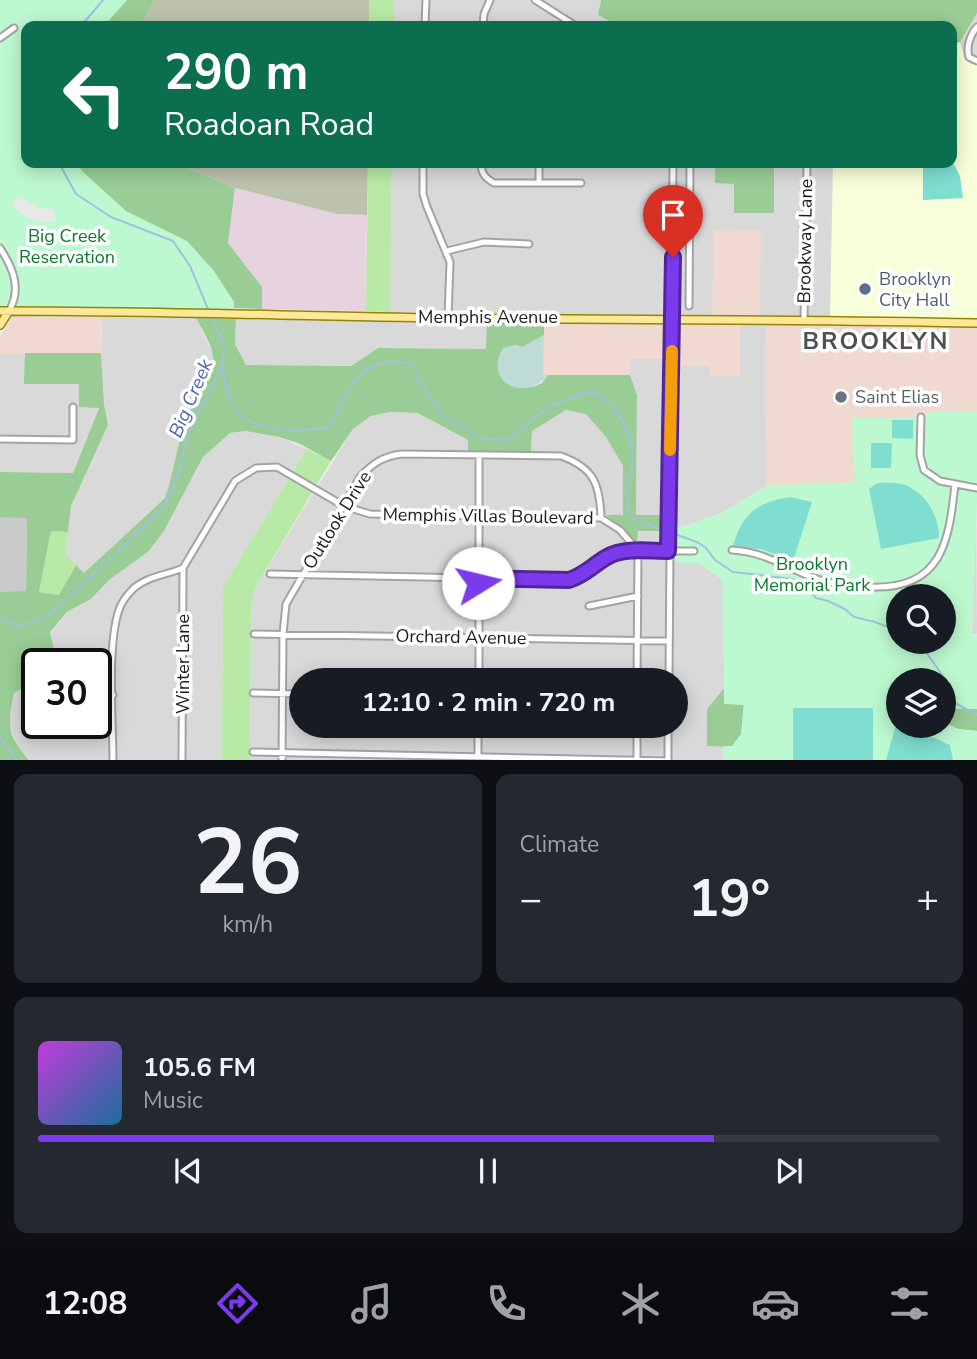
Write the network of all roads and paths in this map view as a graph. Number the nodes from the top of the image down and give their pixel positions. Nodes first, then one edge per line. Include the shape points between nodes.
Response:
1 (426, 0) edge
2 (490, 0) edge
3 (535, 0) edge
4 (425, 21) edge
5 (483, 21) edge
6 (564, 21) edge
7 (977, 26) edge
8 (14, 28) dead end
9 (0, 38) edge
10 (977, 61) edge
11 (423, 168) edge
12 (481, 168) edge
13 (539, 168) edge
14 (673, 168) edge
15 (690, 168) edge
16 (807, 168) edge
17 (539, 183) junction
18 (581, 183) dead end
19 (673, 198) junction
20 (690, 198) junction
21 (529, 244) dead end
22 (0, 248) edge
23 (447, 251) junction
24 (689, 306) dead end
25 (4, 311) edge
26 (448, 318) junction
27 (672, 318) junction
28 (804, 320) junction
29 (977, 323) edge
30 (0, 325) edge
31 (73, 407) dead end
32 (921, 417) dead end
33 (0, 439) edge
34 (478, 456) junction
35 (955, 484) junction
36 (977, 488) edge
37 (344, 506) junction
38 (478, 517) junction
39 (601, 518) junction
40 (668, 547) junction
41 (732, 550) dead end
42 (638, 551) junction
43 (694, 551) dead end
44 (183, 568) junction
45 (270, 574) dead end
46 (302, 576) junction
47 (478, 578) junction
48 (638, 596) junction
49 (589, 606) dead end
50 (254, 634) dead end
51 (283, 634) junction
52 (478, 638) junction
53 (638, 641) junction
54 (669, 641) junction
55 (479, 668) edge
56 (637, 668) edge
57 (668, 668) edge
58 (253, 693) dead end
59 (283, 693) junction
60 (289, 693) edge
61 (113, 695) joint
62 (478, 738) edge
63 (637, 738) edge
64 (668, 738) edge
65 (253, 752) dead end
66 (282, 753) junction
67 (478, 758) edge
68 (113, 760) edge
69 (182, 760) edge
70 (282, 760) edge
71 (637, 760) edge
72 (668, 760) edge

1 - 4 street
2 - 5 street
3 - 6 street
7 - 10 street via 968,54
8 - 9 street
11 - 23 street via 427,207
12 - 17 street via 494,183
13 - 17 street
14 - 19 street
15 - 20 street
16 - 28 street, Brookway Lane
17 - 18 street
19 - 20 street
19 - 27 street
20 - 24 street
21 - 23 street via 484,242
22 - 25 street via 15,278 13,304
23 - 26 street
25 - 26 main road, Memphis Avenue
25 - 30 main road
26 - 27 main road, Memphis Avenue
27 - 28 main road, Memphis Avenue
27 - 40 street
28 - 29 main road, Memphis Avenue
31 - 33 street via 73,440
32 - 35 street via 924,470
34 - 37 street, Outlook Drive via 386,456 360,477
34 - 38 street
34 - 39 street, Outlook Drive via 561,456 578,462 597,485
35 - 36 street
35 - 41 street via 946,543 928,571 903,585 830,583 765,555
37 - 38 street, Memphis Villas Boulevard via 370,514
37 - 44 street, Memphis Villas Boulevard via 288,471 256,468 235,481
37 - 46 street, Outlook Drive
38 - 39 street, Memphis Villas Boulevard
38 - 47 street
39 - 42 street, Memphis Villas Boulevard via 620,530
40 - 42 street
40 - 43 street
40 - 54 street
42 - 47 street via 609,556 583,576 569,580
42 - 48 street
44 - 61 street via 136,586 121,605 113,634
44 - 69 street, Winter Lane
45 - 46 street
46 - 47 street
46 - 51 street, Outlook Drive via 286,604
47 - 52 street
48 - 49 street
48 - 53 street
50 - 51 street, Orchard Avenue
51 - 52 street, Orchard Avenue
51 - 59 street, Outlook Drive
52 - 53 street, Orchard Avenue
52 - 55 street
53 - 54 street, Orchard Avenue
53 - 56 street
54 - 57 street
58 - 59 street
59 - 60 street
59 - 66 street, Outlook Drive
61 - 68 street
62 - 67 street
63 - 71 street
64 - 72 street
65 - 66 street
66 - 67 street
66 - 70 street, Outlook Drive
67 - 71 street

